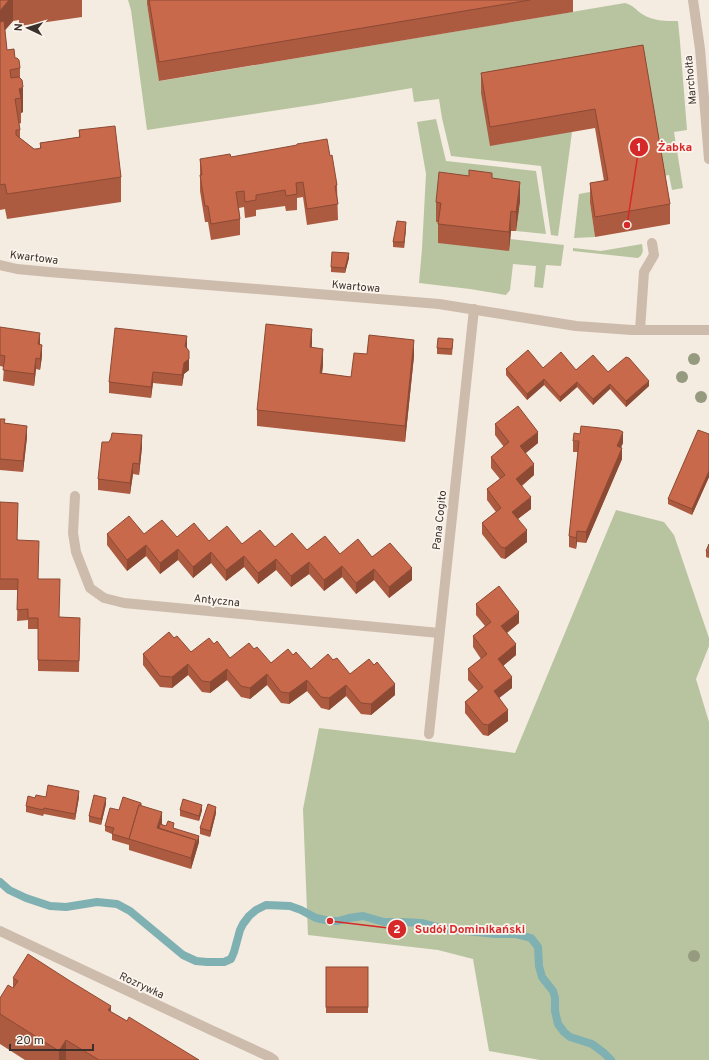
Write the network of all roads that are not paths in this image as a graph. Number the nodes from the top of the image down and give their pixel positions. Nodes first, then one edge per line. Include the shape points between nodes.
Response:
1 (694, 0) edge
2 (709, 159) edge
3 (652, 243) dead end
4 (0, 265) edge
5 (474, 309) junction
6 (640, 330) junction
7 (709, 330) edge
8 (75, 496) dead end
9 (439, 633) junction
10 (429, 734) dead end
11 (0, 931) edge
12 (274, 1060) edge

1 - 2 street, Marchołta
3 - 6 street via 654,255 644,272
4 - 5 street, Kwartowa via 17,269
5 - 6 street, Kwartowa via 576,326
5 - 9 street, Pana Cogito
6 - 7 street, Kwartowa
8 - 9 street, Antyczna via 73,533 76,552 90,588 104,598 124,603
9 - 10 street, Pana Cogito
11 - 12 street, Rozrywka

